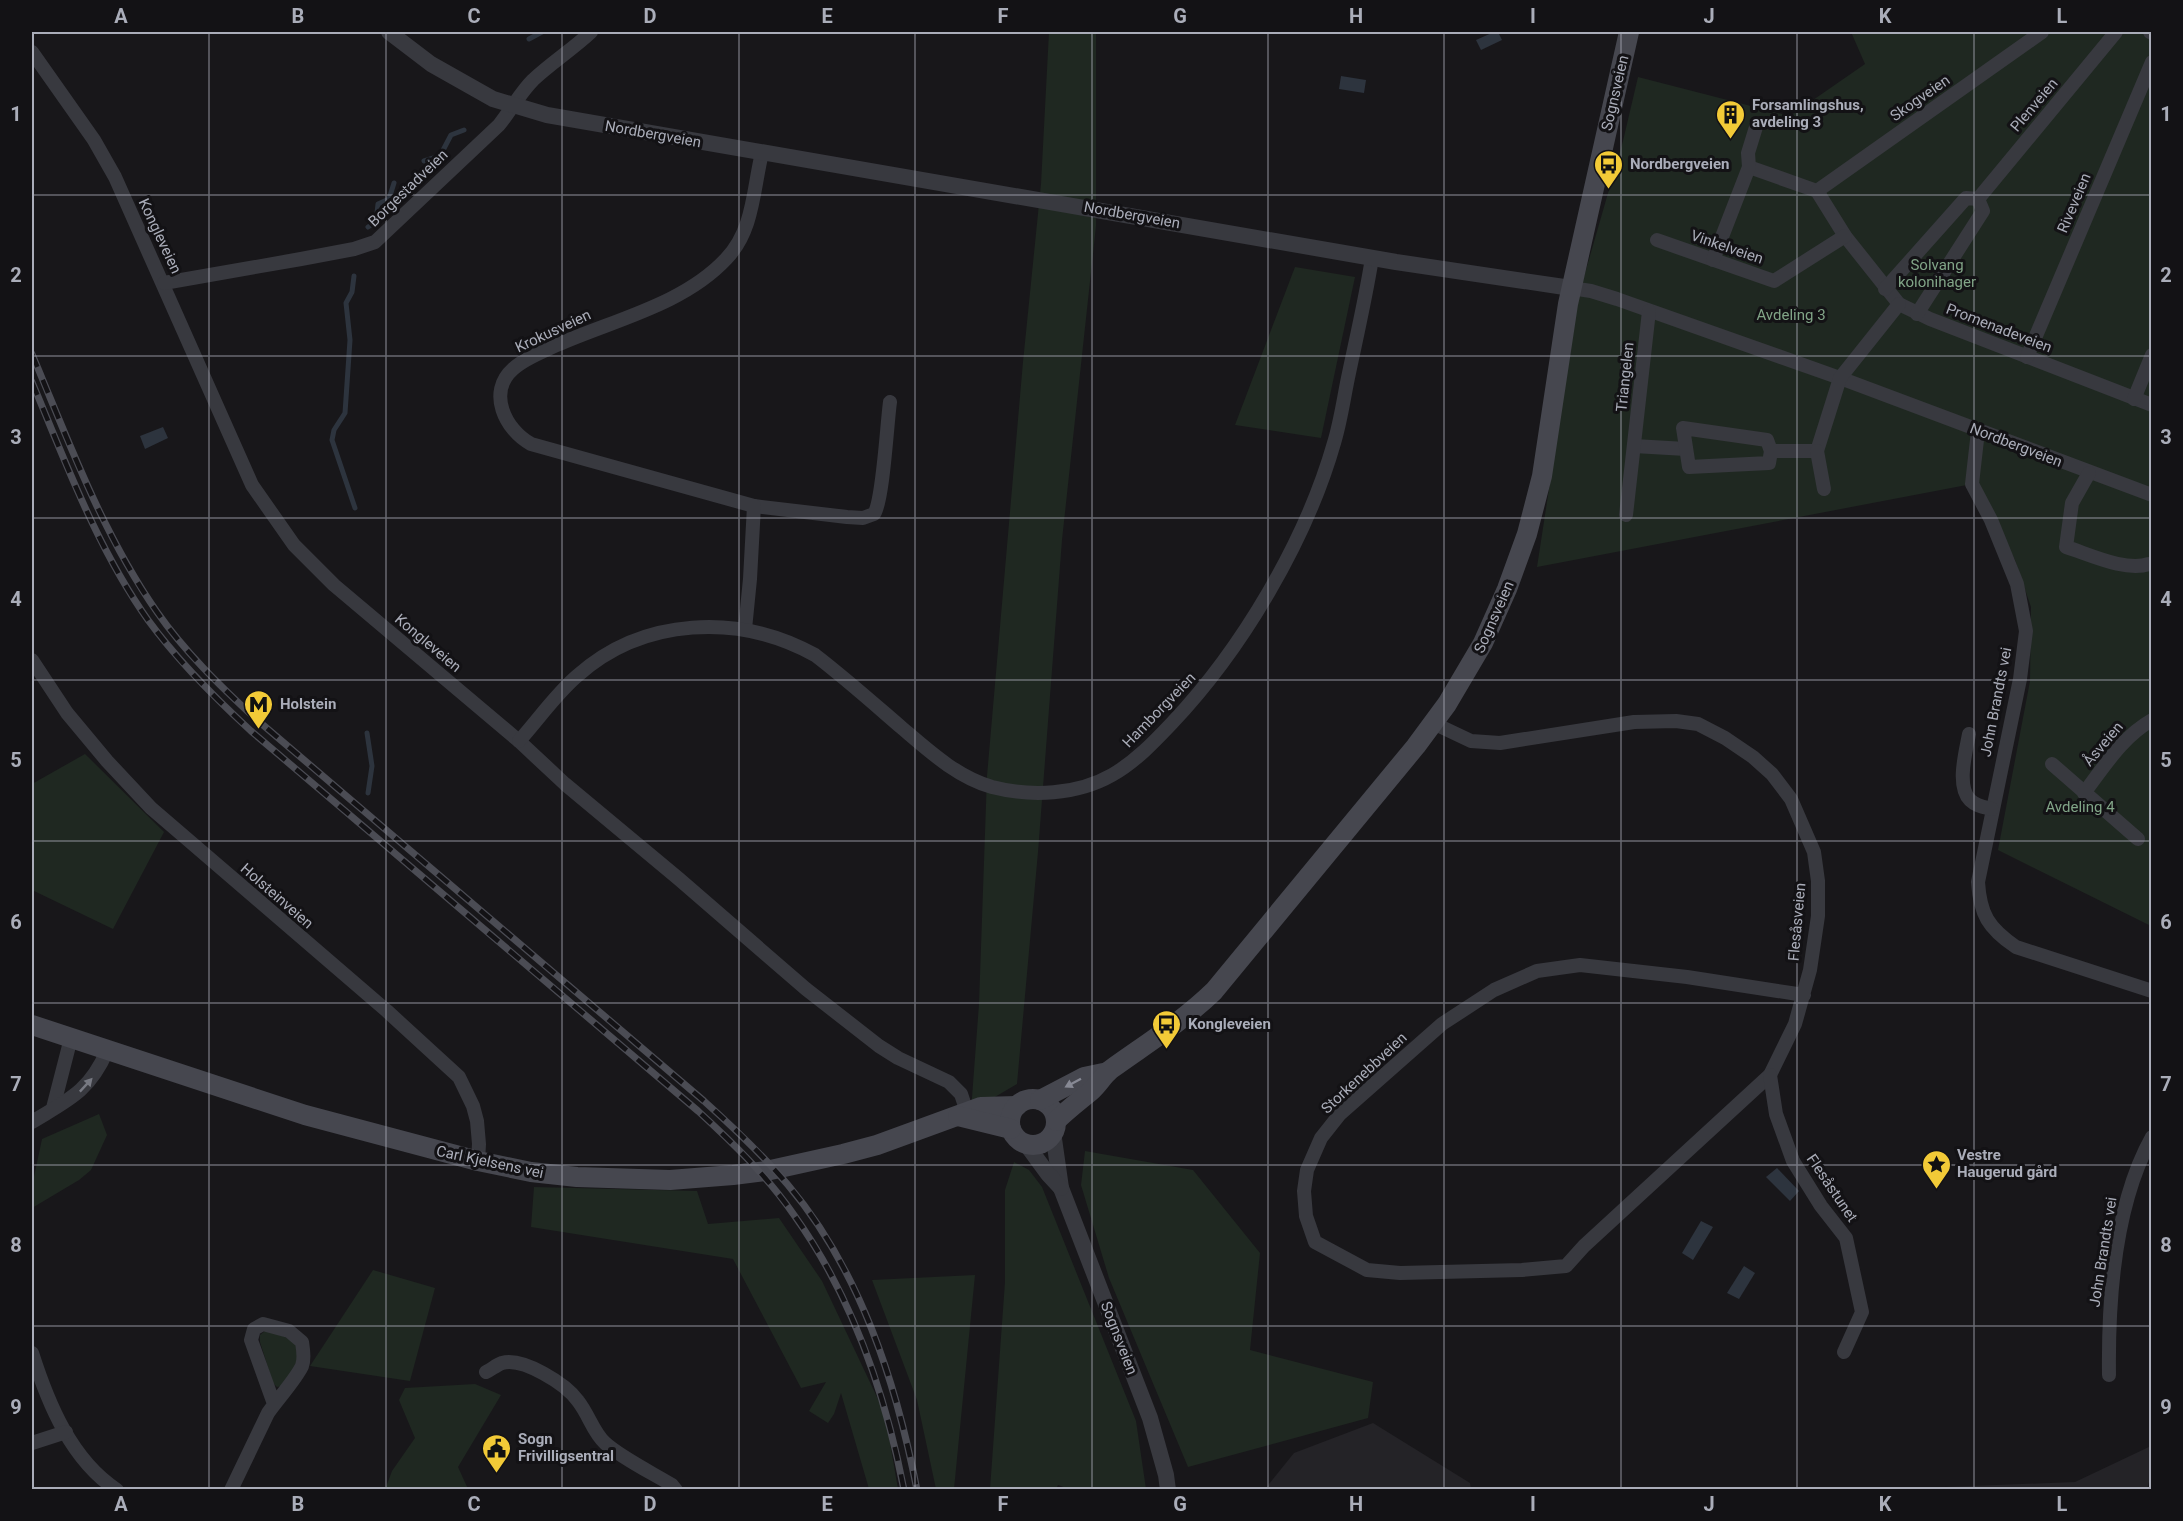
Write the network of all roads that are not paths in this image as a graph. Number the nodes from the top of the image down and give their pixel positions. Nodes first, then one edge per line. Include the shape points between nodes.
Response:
1 (389, 32) edge
2 (591, 32) edge
3 (1629, 32) edge
4 (2042, 32) edge
5 (2116, 32) edge
6 (32, 52) edge
7 (2151, 62) edge
8 (514, 106) junction
9 (1756, 127) dead end
10 (762, 153) junction
11 (1749, 167) junction
12 (1817, 191) junction
13 (1978, 199) junction
14 (1845, 236) junction
15 (1657, 240) dead end
16 (1372, 258) junction
17 (1713, 260) junction
18 (164, 283) junction
19 (1571, 288) junction
20 (1885, 289) junction
21 (1899, 304) junction
22 (1649, 311) junction
23 (1917, 314) junction
24 (2151, 355) edge
25 (2027, 357) junction
26 (1840, 378) junction
27 (2134, 399) junction
28 (890, 402) dead end
29 (2151, 405) edge
30 (1978, 431) junction
31 (1634, 446) junction
32 (1686, 449) junction
33 (1771, 451) junction
34 (1817, 451) junction
35 (2089, 473) junction
36 (1824, 489) dead end
37 (2151, 495) edge
38 (754, 506) junction
39 (1626, 515) dead end
40 (2150, 562) edge
41 (745, 629) junction
42 (32, 660) edge
43 (2151, 720) edge
44 (1433, 723) junction
45 (1969, 734) dead end
46 (519, 741) junction
47 (2052, 764) dead end
48 (2084, 794) junction
49 (1992, 809) junction
50 (2138, 839) dead end
51 (2151, 991) edge
52 (1804, 995) junction
53 (32, 1025) edge
54 (71, 1038) junction
55 (107, 1051) junction
56 (1108, 1072) junction
57 (1770, 1075) junction
58 (1040, 1100) junction
59 (1017, 1106) junction
60 (53, 1108) junction
61 (965, 1115) junction
62 (32, 1122) edge
63 (1054, 1127) junction
64 (1011, 1129) junction
65 (2151, 1137) edge
66 (1026, 1144) junction
67 (478, 1161) junction
68 (1061, 1188) junction
69 (1584, 1246) joint
70 (1844, 1352) dead end
71 (32, 1353) edge
72 (486, 1372) dead end
73 (2109, 1375) dead end
74 (274, 1404) junction
75 (66, 1432) junction
76 (32, 1443) edge
77 (117, 1490) edge
78 (231, 1490) edge
79 (676, 1490) edge
80 (1168, 1490) edge

1 - 8 street, Nordbergveien via 448,74
2 - 8 street, Borgestadveien via 533,80
3 - 19 main road, Sognsveien
4 - 12 street, Skogveien
5 - 13 street, Plenveien
6 - 18 street, Kongleveien via 99,149
7 - 25 street, Riveveien
8 - 10 street, Nordbergveien
8 - 18 street, Borgestadveien via 484,140 375,242 301,260
9 - 11 street via 1748,153
10 - 16 street, Nordbergveien
10 - 38 street, Krokusveien via 745,229 717,269 668,300 563,342 520,364 501,388 501,406 508,425 531,444
11 - 12 street
11 - 17 street
12 - 14 street, Promenadeveien
13 - 20 street, Plenveien via 1966,198
13 - 23 street via 1983,211
14 - 17 street, Vinkelveien via 1774,281
14 - 20 street, Promenadeveien
15 - 17 street, Vinkelveien
16 - 19 street, Nordbergveien
16 - 41 street, Hamborgveien via 1335,442 1302,527 1264,600 1214,675 1153,744 1128,766 1072,789 1034,793 1003,790 978,782 932,753 815,655 784,640
18 - 46 street, Kongleveien via 252,485 294,545 334,585
19 - 22 street, Nordbergveien via 1592,291
19 - 44 main road, Sognsveien via 1542,476 1527,534 1483,643
20 - 21 street, Promenadeveien
21 - 23 street, Promenadeveien
21 - 26 street
22 - 26 street, Nordbergveien
22 - 31 street, Triangelen
23 - 25 street, Promenadeveien
24 - 27 street
25 - 27 street, Promenadeveien
26 - 30 street, Nordbergveien
26 - 34 street
27 - 29 street, Promenadeveien
28 - 38 street, Krokusveien via 877,508 873,514 847,517
30 - 35 street, Nordbergveien
30 - 49 street, John Brandts vei via 1972,484 2017,585 2026,631 2020,679
31 - 32 street
31 - 39 street, Triangelen
32 - 33 street via 1689,468 1769,463
32 - 33 street via 1683,428 1767,440
33 - 34 street
34 - 36 street
35 - 37 street, Nordbergveien
35 - 40 street via 2072,503 2066,547 2128,566
38 - 41 street
41 - 46 street, Hamborgveien via 682,629 622,646 577,675
42 - 67 street, Holsteinveien via 67,713 151,808 459,1077 477,1121
43 - 48 street, Åsveien via 2136,729
44 - 52 street, Flesåsveien via 1471,741 1500,743 1634,722 1676,721 1698,724 1753,757 1791,799 1814,852 1818,916
44 - 56 main road, Sognsveien via 1214,991 1165,1033
45 - 49 street, John Brandts vei via 1962,780 1968,798
46 - 61 street, Kongleveien via 848,1023 898,1058 949,1082 961,1094
47 - 48 street
48 - 50 street
49 - 51 street, John Brandts vei via 1978,882 1980,903 2000,936 2016,946
52 - 57 street, Flesåsveien via 1795,1024
52 - 69 street, Storkenebbveien via 1580,965 1537,971 1494,990 1442,1024 1340,1114 1321,1138 1306,1170 1306,1216 1315,1242 1368,1270 1400,1273 1566,1266
53 - 54 main road, Carl Kjelsens vei
54 - 55 main road, Carl Kjelsens vei
54 - 60 street
60 -> 55 street via 77,1095 89,1083
55 - 67 main road, Carl Kjelsens vei via 304,1115
56 -> 58 main road, Sognsveien via 1084,1077
56 - 63 main road, Sognsveien
57 - 69 street, Flesåsveien
57 - 70 street, Flesåstunet via 1776,1114 1793,1161 1846,1238 1862,1312
58 - 59 main road via 1023,1101
58 - 63 main road via 1051,1108
59 - 61 main road, Carl Kjelsens vei via 981,1107
59 - 64 main road via 1010,1117
60 - 62 street
61 - 64 main road
61 - 67 main road, Carl Kjelsens vei via 843,1154 734,1175 670,1180 596,1179
63 - 66 main road via 1044,1142
63 - 68 street, Sognsveien
64 - 66 main road
65 - 73 street, John Brandts vei via 2133,1181 2118,1252 2109,1328
66 - 68 street, Sognsveien
68 - 80 street, Sognsveien via 1149,1418
71 - 75 street via 42,1384
72 - 79 street via 509,1363 555,1378 579,1401 595,1432 607,1445
74 - 74 street via 251,1340 254,1329 263,1324 289,1330 302,1342 304,1356 302,1366
74 - 78 street
75 - 76 street
75 - 77 street via 83,1461

